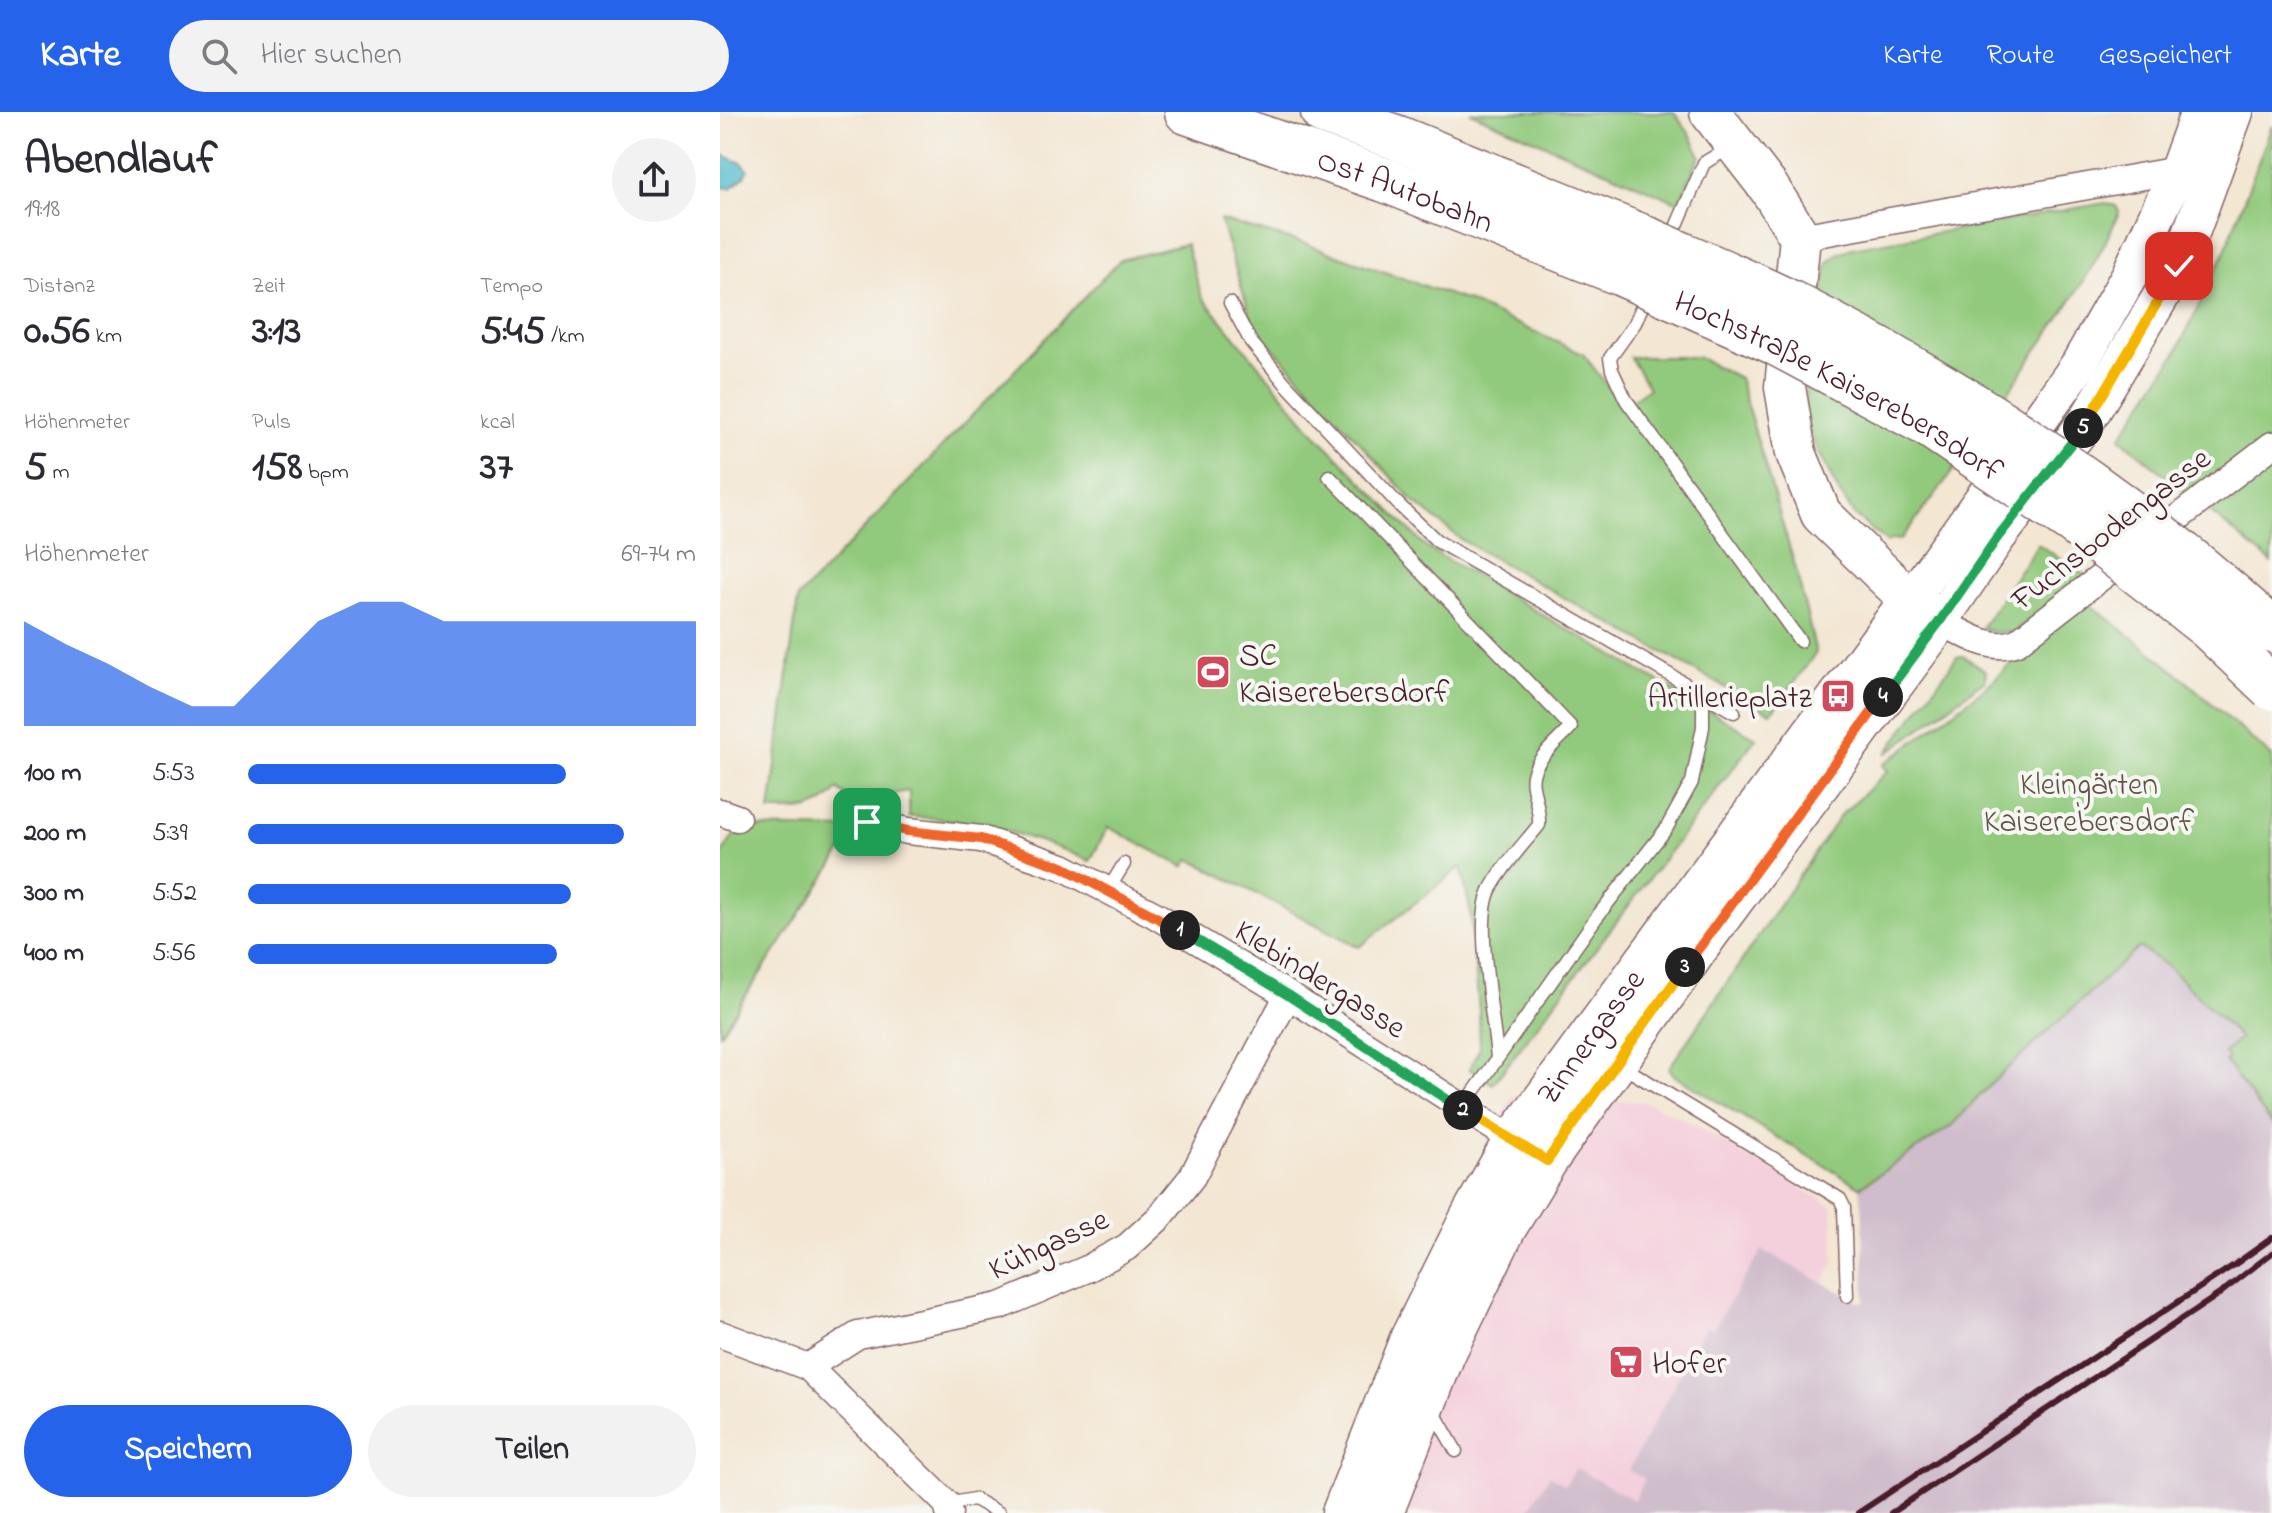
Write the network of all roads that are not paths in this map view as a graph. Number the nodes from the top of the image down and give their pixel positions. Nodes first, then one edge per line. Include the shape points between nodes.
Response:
1 (1187, 112) edge
2 (1323, 112) edge
3 (1710, 112) edge
4 (2199, 112) edge
5 (2235, 112) edge
6 (1734, 145) junction
7 (2194, 177) junction
8 (1800, 237) junction
9 (1644, 263) junction
10 (1230, 303) dead end
11 (2272, 445) edge
12 (1329, 476) dead end
13 (1925, 611) junction
14 (2272, 630) edge
15 (1800, 641) dead end
16 (2272, 688) edge
17 (1703, 694) junction
18 (1734, 712) dead end
19 (867, 822) dead end
20 (1124, 864) dead end
21 (1108, 890) junction
22 (1288, 995) junction
23 (1604, 1048) junction
24 (1497, 1058) junction
25 (1462, 1109) junction
26 (1513, 1141) junction
27 (1547, 1161) junction
28 (1847, 1296) dead end
29 (720, 1334) edge
30 (808, 1367) junction
31 (1427, 1401) junction
32 (1456, 1451) dead end
33 (948, 1509) edge
34 (999, 1513) edge
35 (1342, 1513) edge
36 (1383, 1513) edge

1 - 9 highway, Ost Autobahn
2 - 9 highway, Ost Autobahn via 1398,138
3 - 6 main road
4 - 7 main road
5 - 7 main road
6 - 8 main road
6 - 9 lane via 1704,163
7 - 8 street
7 - 13 main road via 2179,266 2084,425 1997,538
8 - 13 main road via 1785,387 1796,453 1821,514
9 - 14 highway, Hochstraße Kaiserebersdorf, bridge via 1792,304 1948,389 2102,489
9 - 15 lane via 1635,323 1610,358 1612,370 1626,400
9 - 16 highway, Hochstraße Kaiserebersdorf, bridge via 1774,342 1927,424 2074,523 2208,627
10 - 17 lane via 1251,342 1285,383 1437,541
11 - 13 street, Fuchsbodengasse via 2017,642 1993,645 1975,639
12 - 24 lane via 1571,727 1534,768 1539,825 1484,906
13 - 23 main road, Zinnergasse via 1810,794
17 - 18 lane
17 - 24 lane via 1703,727 1692,782 1666,829
19 - 21 street, Klebindergasse via 981,839 1063,867
20 - 21 lane
21 - 22 street, Klebindergasse
22 - 25 street, Klebindergasse
22 - 30 street, Kühgasse via 1192,1177 1127,1247 1000,1306 858,1335
23 - 26 main road, Zinnergasse
23 - 27 main road, Zinnergasse
23 - 28 lane via 1840,1199
24 - 25 lane
25 - 26 street, Klebindergasse
26 - 27 street, Klebindergasse
26 - 35 main road, Zinnergasse via 1410,1339
27 - 31 main road, Zinnergasse via 1506,1228
29 - 30 street
30 - 33 street
31 - 32 lane
31 - 36 main road, Zinnergasse
33 - 34 lane via 974,1499

